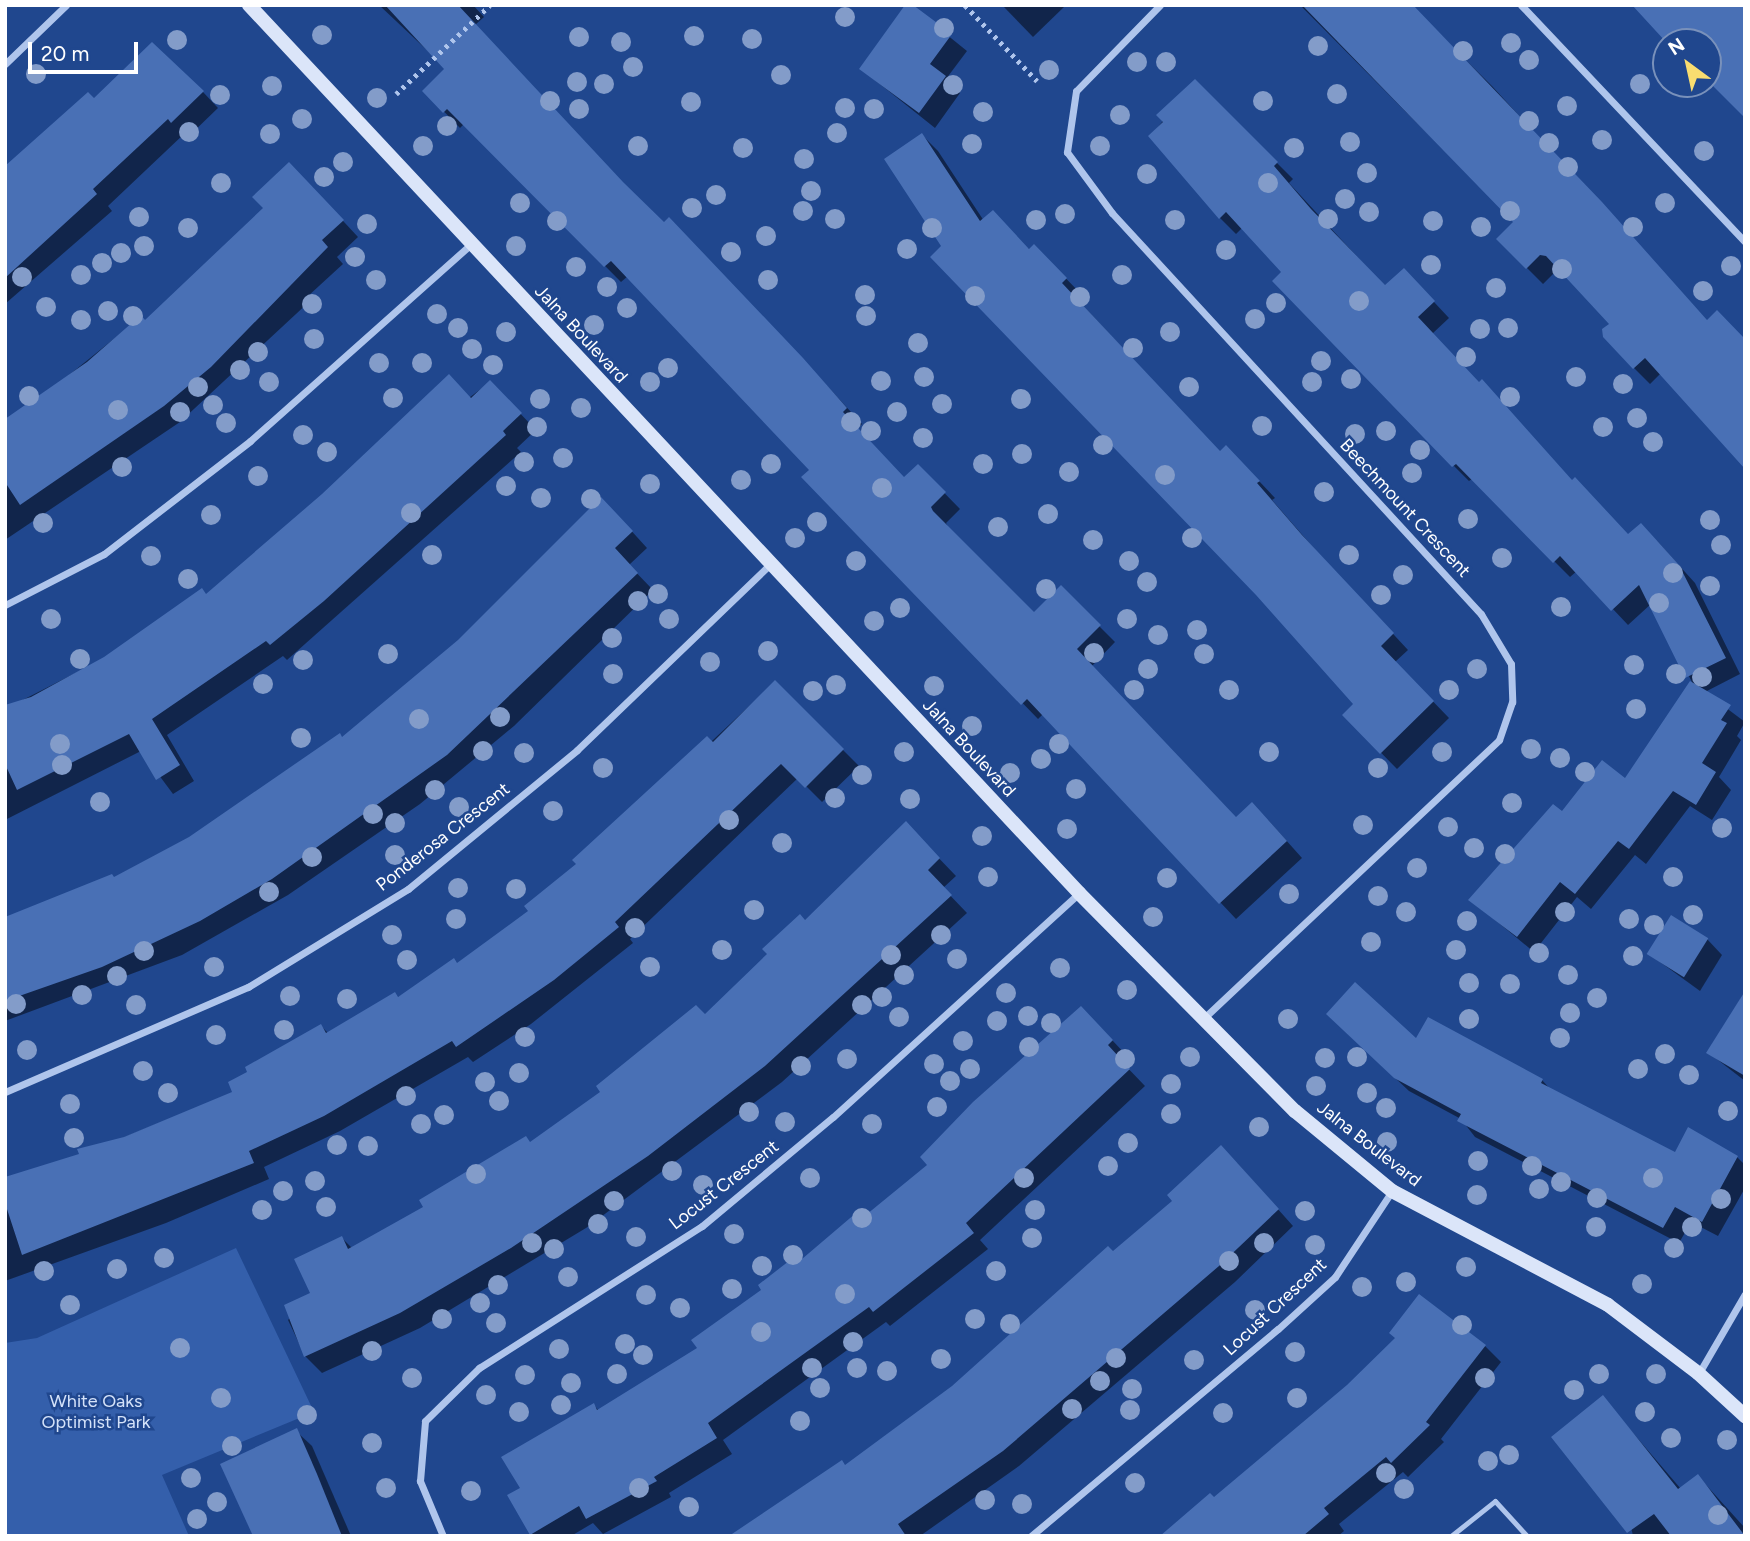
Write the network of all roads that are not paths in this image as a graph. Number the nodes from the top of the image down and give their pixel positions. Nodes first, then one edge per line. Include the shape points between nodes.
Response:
1 (66, 5) edge
2 (249, 5) edge
3 (1160, 5) edge
4 (1521, 5) edge
5 (5, 64) edge
6 (1745, 242) edge
7 (471, 244) junction
8 (770, 564) junction
9 (5, 605) edge
10 (1079, 893) junction
11 (1203, 1018) junction
12 (5, 1092) edge
13 (1392, 1191) junction
14 (1745, 1294) edge
15 (1698, 1373) junction
16 (1745, 1416) edge
17 (443, 1536) edge
18 (1031, 1536) edge
19 (1451, 1536) edge
20 (1527, 1536) edge

1 - 5 street
2 - 7 street, Jalna Boulevard
3 - 11 street, Beechmount Crescent via 1076,91 1067,152 1112,213 1481,614 1511,664 1513,702 1499,740
4 - 6 street
7 - 8 street, Jalna Boulevard
7 - 9 street via 240,449 104,554
8 - 10 street, Jalna Boulevard
8 - 12 street, Ponderosa Crescent via 578,751 408,889 248,987
10 - 11 street, Jalna Boulevard
10 - 17 street, Locust Crescent via 833,1117 702,1226 479,1368 425,1421 420,1480
11 - 13 street, Jalna Boulevard via 1295,1111
13 - 15 street, Jalna Boulevard via 1608,1305
13 - 18 street, Locust Crescent via 1335,1277
14 - 15 street
15 - 16 street, Jalna Boulevard
19 - 20 lane via 1495,1501

